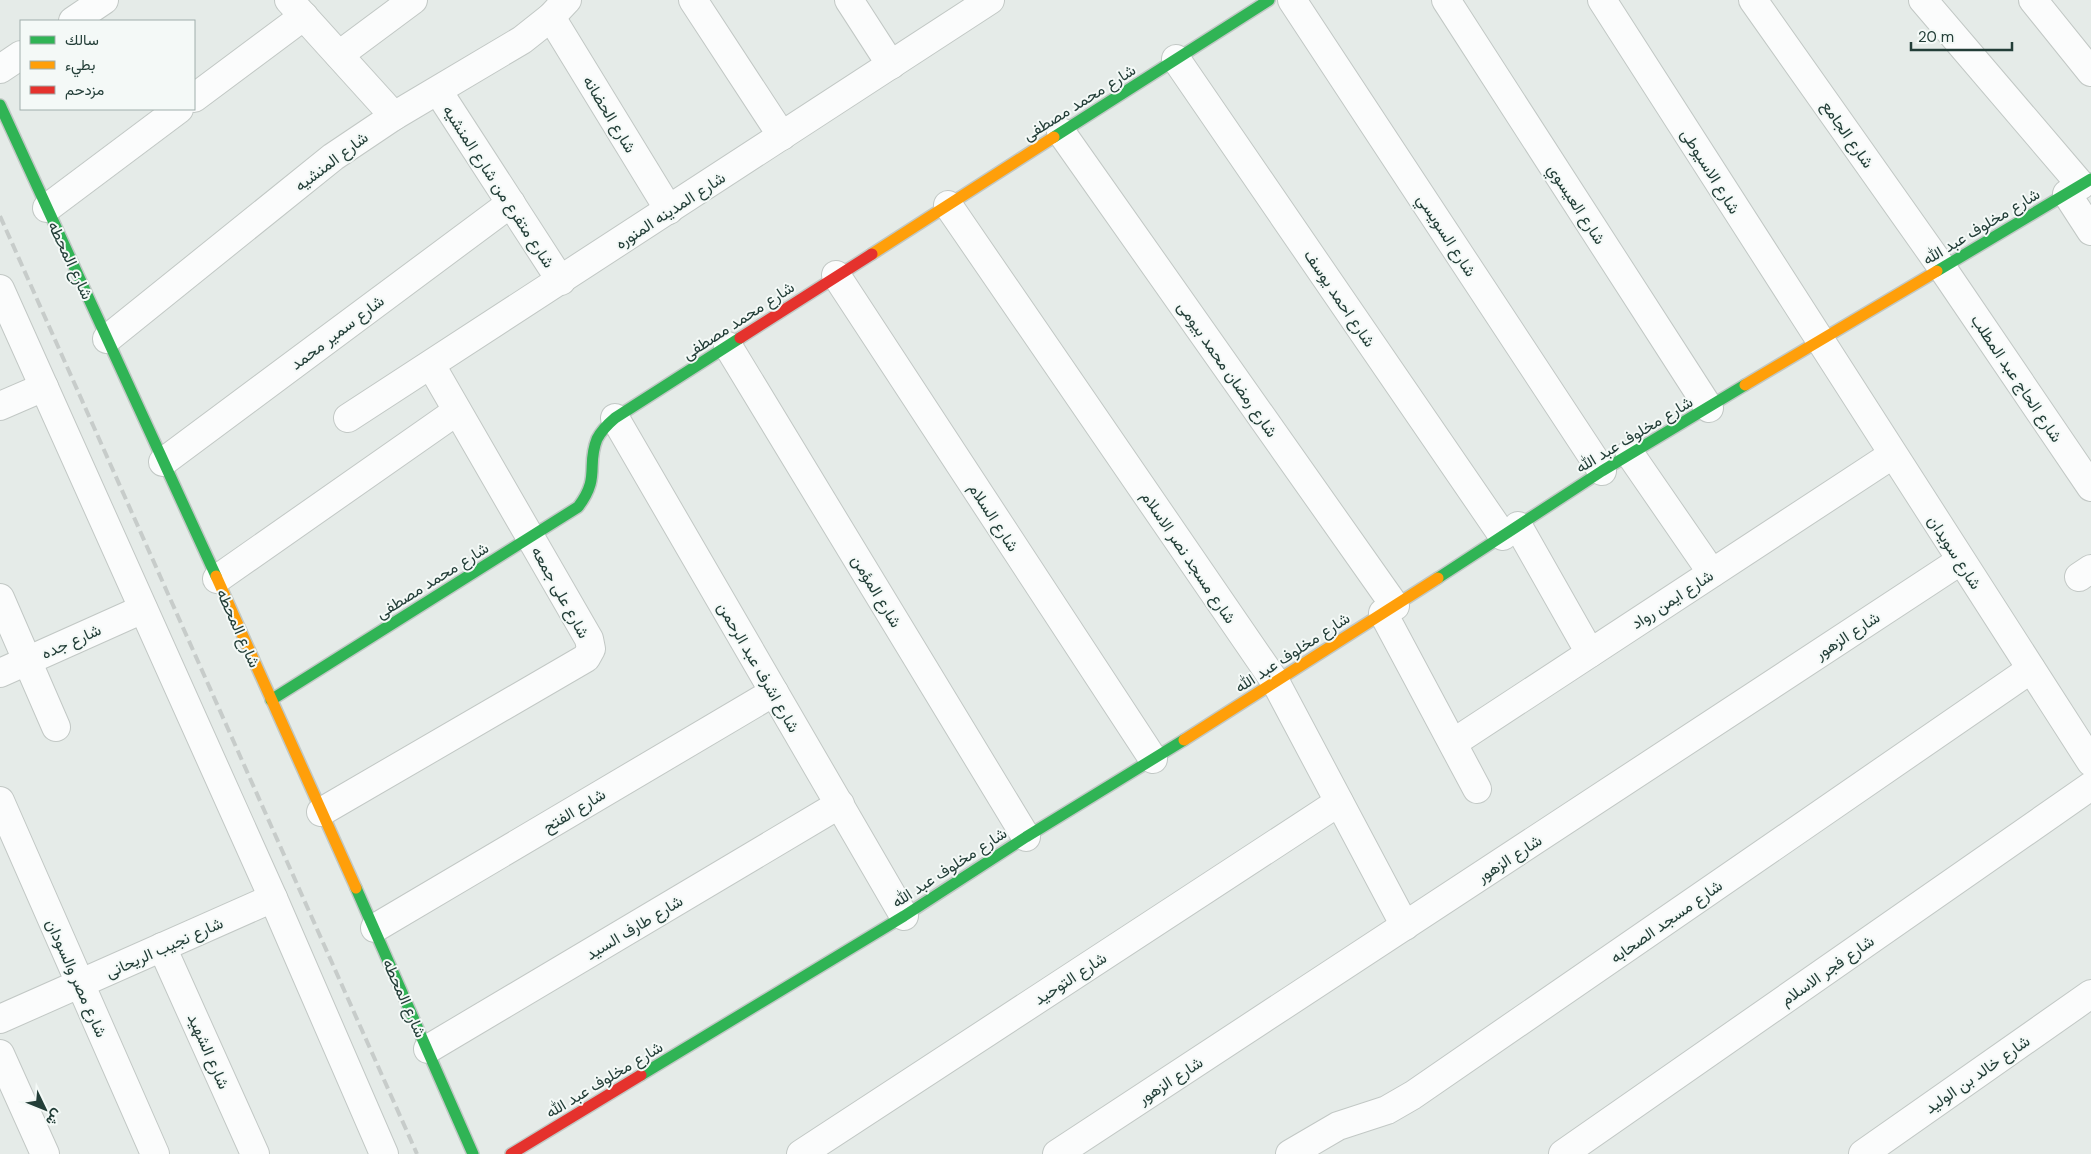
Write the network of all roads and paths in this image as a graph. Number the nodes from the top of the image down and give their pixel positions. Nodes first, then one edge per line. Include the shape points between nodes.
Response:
1 (104, 0) edge
2 (413, 0) edge
3 (693, 0) edge
4 (848, 0) edge
5 (1269, 0) edge
6 (1292, 0) edge
7 (1446, 0) edge
8 (1602, 0) edge
9 (1753, 0) edge
10 (1923, 0) edge
11 (2034, 0) edge
12 (980, 3) edge
13 (561, 5) edge
14 (296, 8) edge
15 (74, 20) edge
16 (339, 55) junction
17 (20, 56) edge
18 (1176, 59) junction
19 (891, 65) junction
20 (0, 69) edge
21 (2091, 72) edge
22 (438, 91) junction
23 (195, 97) edge
24 (0, 105) edge
25 (178, 110) edge
26 (394, 116) junction
27 (1061, 132) junction
28 (782, 136) junction
29 (2080, 186) edge
30 (510, 203) junction
31 (948, 205) junction
32 (47, 208) junction
33 (669, 210) junction
34 (2091, 230) edge
35 (1943, 269) junction
36 (836, 276) junction
37 (561, 281) junction
38 (0, 288) edge
39 (107, 339) junction
40 (1820, 342) junction
41 (728, 346) junction
42 (431, 365) junction
43 (44, 387) junction
44 (0, 406) edge
45 (1709, 408) junction
46 (457, 411) junction
47 (348, 418) dead end
48 (615, 418) junction
49 (1630, 454) junction
50 (1892, 455) junction
51 (163, 462) junction
52 (1602, 471) junction
53 (2091, 487) edge
54 (1510, 531) junction
55 (530, 538) junction
56 (1960, 561) junction
57 (1712, 573) junction
58 (217, 579) junction
59 (0, 598) edge
60 (143, 609) junction
61 (1389, 610) junction
62 (1590, 653) junction
63 (27, 661) junction
64 (2031, 669) junction
65 (0, 673) edge
66 (1276, 683) junction
67 (774, 692) junction
68 (271, 700) junction
69 (56, 727) dead end
70 (1453, 743) junction
71 (1153, 759) junction
72 (2091, 762) edge
73 (2091, 786) edge
74 (1477, 789) dead end
75 (0, 801) edge
76 (1339, 802) junction
77 (840, 804) junction
78 (321, 812) junction
79 (1026, 837) junction
80 (273, 898) junction
81 (904, 916) junction
82 (1405, 926) junction
83 (375, 928) junction
84 (162, 948) junction
85 (80, 984) junction
86 (2091, 994) edge
87 (0, 1019) edge
88 (428, 1049) junction
89 (0, 1054) edge
90 (44, 1154) edge
91 (155, 1154) edge
92 (255, 1154) edge
93 (384, 1154) edge
94 (474, 1154) edge
95 (512, 1154) edge
96 (801, 1154) edge
97 (1057, 1154) edge
98 (1290, 1154) edge
99 (1563, 1154) edge
100 (1863, 1154) edge

1 - 15 street
2 - 16 street
3 - 28 street
4 - 19 street
5 - 18 street, شارع محمد مصطفى
6 - 52 street, شارع السويسي
7 - 45 street, شارع العيسوي
8 - 40 street, شارع الاسيوطى
9 - 35 street, شارع الجامع
10 - 29 street
11 - 21 street
12 - 19 street, شارع المدينه المنوره
13 - 22 street, شارع المنشيه via 522,40
13 - 33 street, شارع الحضانه
14 - 16 street
14 - 23 street
16 - 26 street
17 - 20 street
18 - 27 street, شارع محمد مصطفى
18 - 54 street, شارع احمد يوسف
19 - 28 street, شارع المدينه المنوره
22 - 26 street, شارع المنشيه
22 - 30 street, شارع متفرع من شارع المنشيه
24 - 32 street, شارع المحطه
25 - 32 street
26 - 39 street, شارع المنشيه via 332,157
27 - 31 street, شارع محمد مصطفى
27 - 61 street, شارع رمضان محمد بيومى
28 - 33 street, شارع المدينه المنوره
29 - 34 street
29 - 35 street, شارع مخلوف عبد الله
30 - 37 street, شارع متفرع من شارع المنشيه
30 - 51 street, شارع سمير محمد
31 - 36 street, شارع محمد مصطفى
31 - 66 street, شارع مسجد نصر الاسلام
32 - 39 street, شارع المحطه
33 - 37 street, شارع المدينه المنوره
35 - 40 street, شارع مخلوف عبد الله
35 - 53 street, شارع الحاج عبد المطلب
36 - 41 street, شارع محمد مصطفى
36 - 71 street, شارع السلام
37 - 42 street, شارع المدينه المنوره
38 - 43 street
39 - 51 street, شارع المحطه
40 - 45 street, شارع مخلوف عبد الله
40 - 50 street, شارع سويدان
41 - 48 street, شارع محمد مصطفى
41 - 79 street, شارع المؤمن
42 - 46 street, شارع على جمعه
42 - 47 street, شارع المدينه المنوره
43 - 44 street
43 - 60 street
45 - 49 street, شارع مخلوف عبد الله
46 - 55 street, شارع على جمعه
46 - 58 street
48 - 55 street, شارع محمد مصطفى via 596,443 595,475 590,494 578,507
48 - 67 street, شارع اشرف عبد الرحمن
49 - 52 street, شارع مخلوف عبد الله
49 - 57 street
50 - 56 street, شارع سويدان
50 - 57 street, شارع ايمن رواد
51 - 58 street, شارع المحطه
52 - 54 street, شارع مخلوف عبد الله
54 - 61 street, شارع مخلوف عبد الله
54 - 62 street, شارع احمد يوسف
55 - 68 street, شارع محمد مصطفى
55 - 78 street, شارع على جمعه via 589,639 591,649 586,658
56 - 64 street, شارع سويدان
56 - 82 street, شارع الزهور
57 - 62 street, شارع ايمن رواد
58 - 68 street, شارع المحطه
59 - 63 street
60 - 63 street, شارع جده
60 - 80 street
61 - 66 street, شارع مخلوف عبد الله
61 - 70 street, شارع رمضان محمد بيومى
62 - 70 street, شارع ايمن رواد
63 - 65 street, شارع جده
63 - 69 street
64 - 72 street, شارع سويدان
64 - 98 street, شارع مسجد الصحابه via 1412,1095 1387,1110 1338,1126
66 - 71 street, شارع مخلوف عبد الله
66 - 76 street, شارع مسجد نصر الاسلام
67 - 77 street, شارع اشرف عبد الرحمن
67 - 83 street, شارع الفتح
68 - 78 street, شارع المحطه
70 - 74 street, شارع رمضان محمد بيومى
71 - 79 street, شارع مخلوف عبد الله
73 - 99 street, شارع فجر الاسلام
75 - 85 street, شارع مصر والسودان
76 - 82 street, شارع مسجد نصر الاسلام
76 - 96 street, شارع التوحيد
77 - 81 street, شارع اشرف عبد الرحمن
77 - 88 street, شارع طارف السيد
78 - 83 street, شارع المحطه
79 - 81 street, شارع مخلوف عبد الله
80 - 84 street, شارع نجيب الريحانى
80 - 93 street
81 - 95 street, شارع مخلوف عبد الله
82 - 97 street, شارع الزهور
83 - 88 street, شارع المحطه
84 - 85 street, شارع نجيب الريحانى
84 - 92 street, شارع الشهيد
85 - 87 street, شارع نجيب الريحانى
85 - 91 street, شارع مصر والسودان
86 - 100 street, شارع خالد بن الوليد
88 - 94 street, شارع المحطه
89 - 90 street

